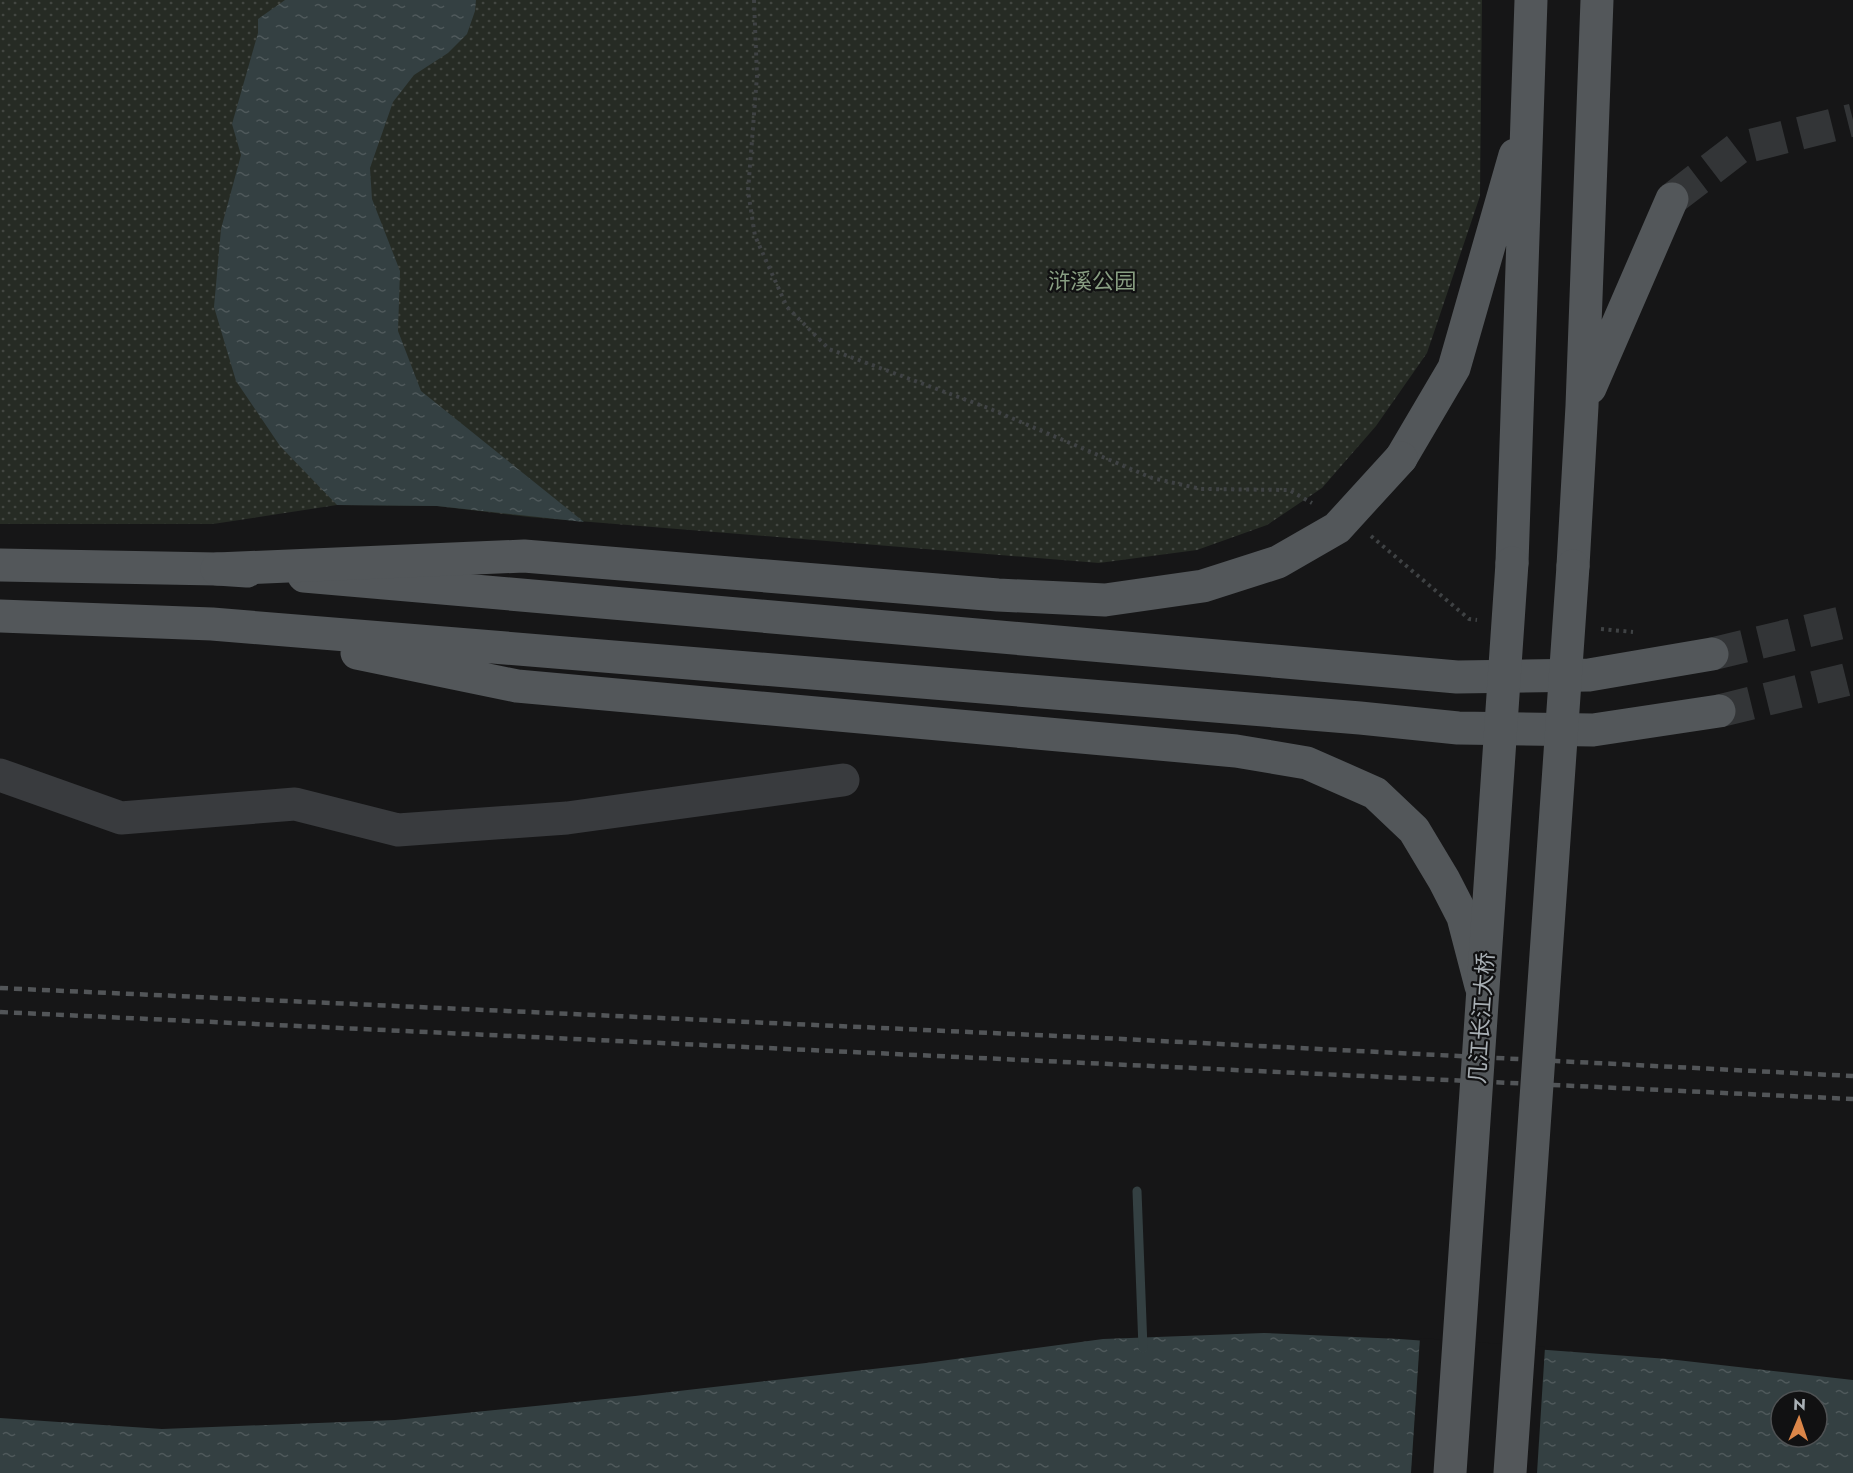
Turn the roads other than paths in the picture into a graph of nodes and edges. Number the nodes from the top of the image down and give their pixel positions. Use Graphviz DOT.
graph roads {
  1 [pos="1531,0"];
  2 [pos="1598,0"];
  3 [pos="1529,108"];
  4 [pos="1672,199"];
  5 [pos="1582,406"];
  6 [pos="2,565"];
  7 [pos="217,568"];
  8 [pos="1,616"];
  9 [pos="212,624"];
  10 [pos="1712,654"];
  11 [pos="1719,711"];
  12 [pos="0,775"];
  13 [pos="843,780"];
  14 [pos="1483,996"];
  15 [pos="1449,1473"];
  16 [pos="1510,1473"];
  1 -- 3 [label="main road"];
  2 -- 5 [label="main road"];
  3 -- 7 [label="main road, bridge"];
  3 -- 14 [label="main road, 几江长江大桥, bridge"];
  4 -- 5 [label="main road"];
  5 -- 16 [label="main road, bridge"];
  6 -- 7 [label="main road"];
  7 -- 10 [label="main road, bridge"];
  8 -- 9 [label="main road"];
  9 -- 11 [label="main road"];
  9 -- 14 [label="main road, bridge"];
  12 -- 13 [label="lane"];
  14 -- 15 [label="main road, 几江长江大桥, bridge"];
}
